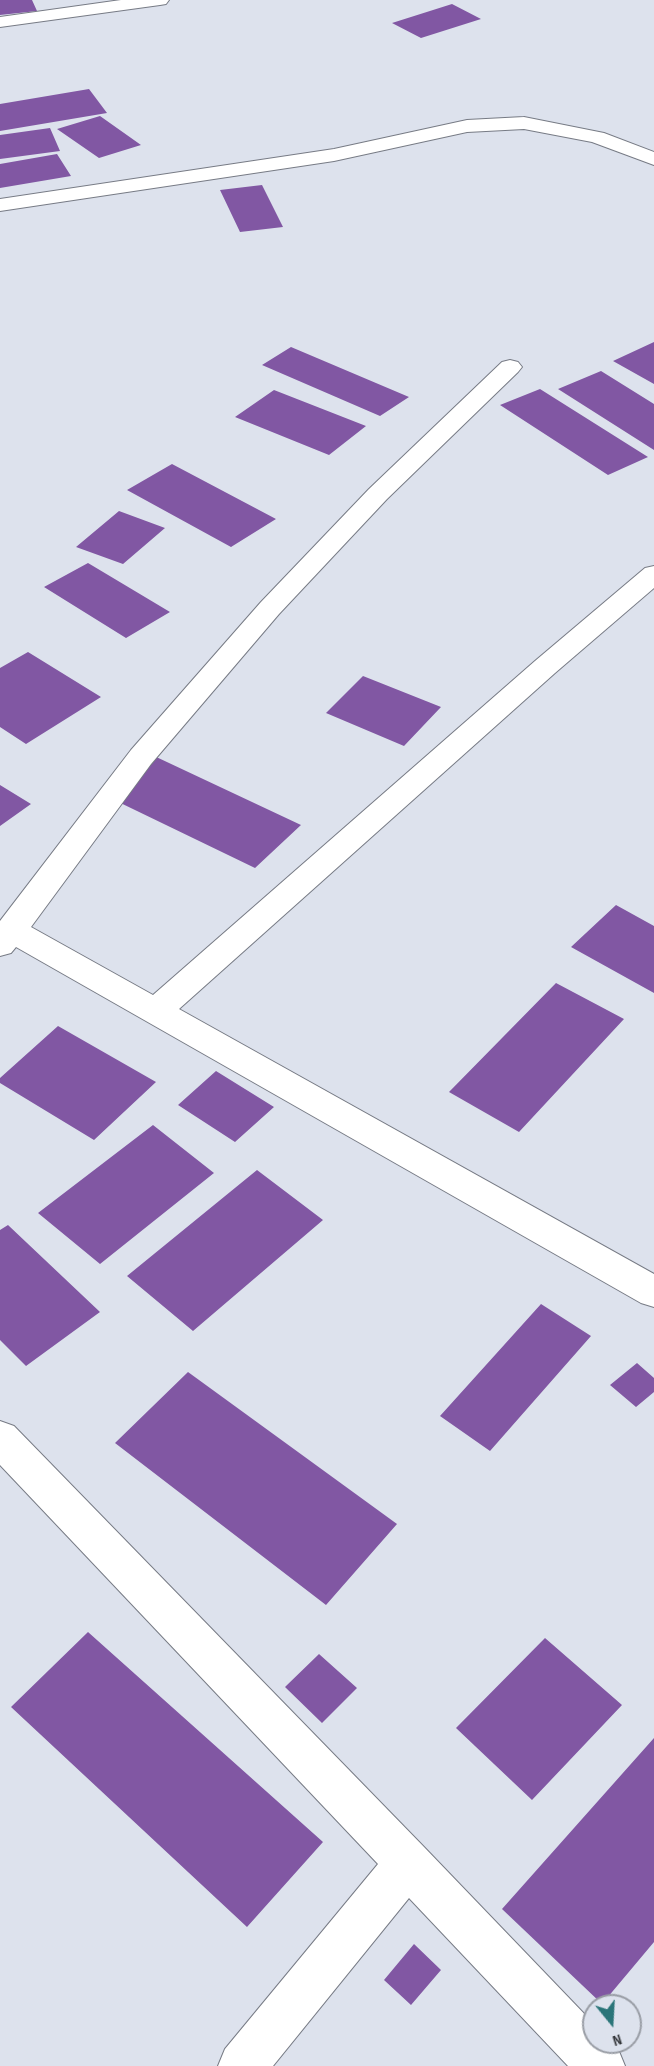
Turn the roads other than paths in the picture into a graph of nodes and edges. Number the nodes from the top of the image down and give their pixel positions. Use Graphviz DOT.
graph roads {
  1 [pos="160,0"];
  2 [pos="0,22"];
  3 [pos="654,159"];
  4 [pos="0,206"];
  5 [pos="510,368"];
  6 [pos="654,574"];
  7 [pos="5,937"];
  8 [pos="156,1011"];
  9 [pos="649,1279"];
  10 [pos="0,1438"];
  11 [pos="408,1863"];
  12 [pos="242,2066"];
  13 [pos="602,2066"];
  1 -- 2 [label="street"];
  3 -- 4 [label="street"];
  5 -- 7 [label="street"];
  6 -- 8 [label="street"];
  7 -- 8 [label="street"];
  8 -- 9 [label="street"];
  10 -- 11 [label="street"];
  11 -- 12 [label="street"];
  11 -- 13 [label="street"];
}
